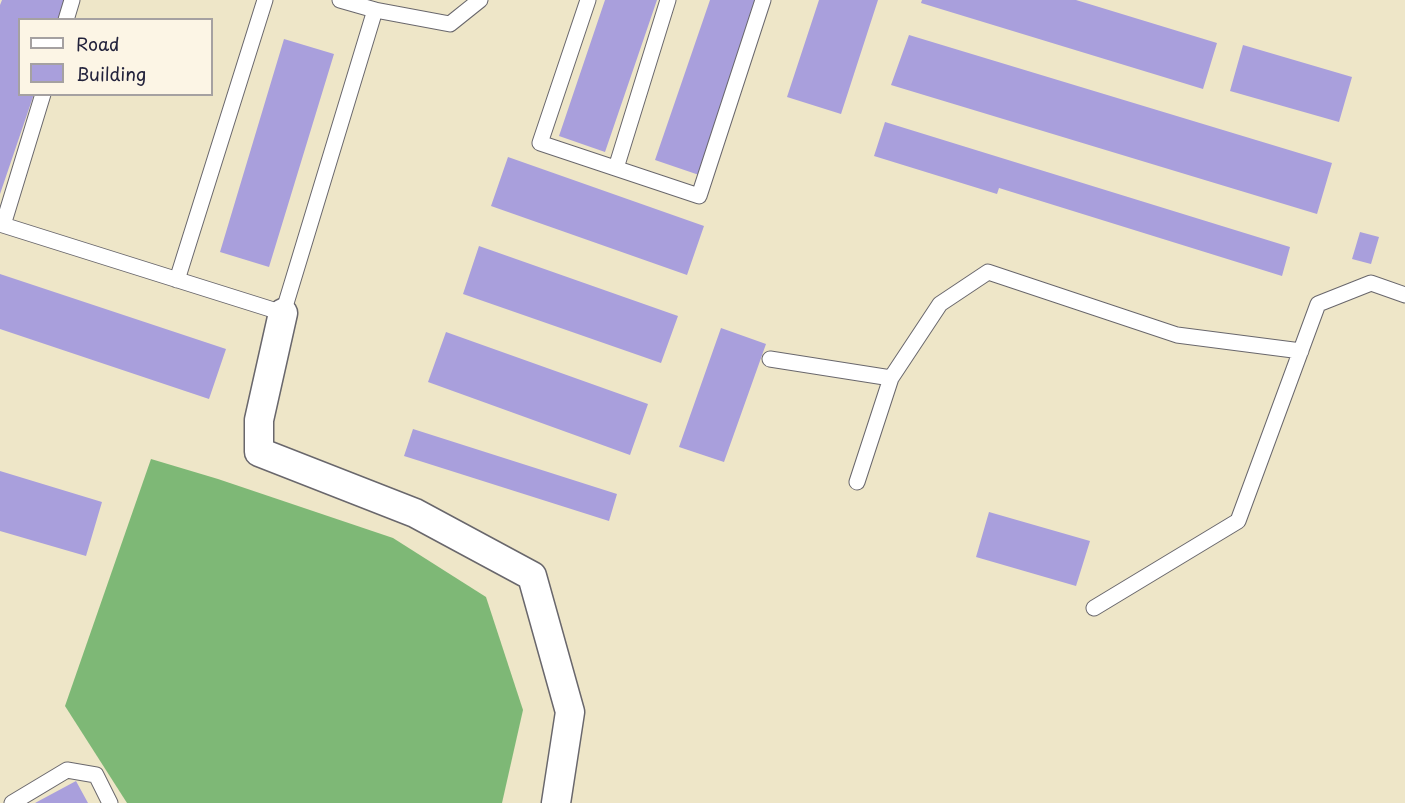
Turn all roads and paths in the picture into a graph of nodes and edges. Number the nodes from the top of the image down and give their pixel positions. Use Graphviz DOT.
graph roads {
  1 [pos="72,0"];
  2 [pos="265,0"];
  3 [pos="340,0"];
  4 [pos="480,0"];
  5 [pos="588,0"];
  6 [pos="668,0"];
  7 [pos="763,0"];
  8 [pos="375,10"];
  9 [pos="67,18"];
  10 [pos="42,96"];
  11 [pos="616,168"];
  12 [pos="177,280"];
  13 [pos="1405,295"];
  14 [pos="283,313"];
  15 [pos="1301,351"];
  16 [pos="770,359"];
  17 [pos="891,378"];
  18 [pos="856,482"];
  19 [pos="1094,608"];
  20 [pos="12,803"];
  21 [pos="110,803"];
  22 [pos="556,803"];
  1 -- 9 [label="lane"];
  2 -- 12 [label="lane"];
  3 -- 8 [label="lane"];
  4 -- 8 [label="lane"];
  5 -- 11 [label="lane"];
  6 -- 11 [label="lane"];
  7 -- 11 [label="lane"];
  8 -- 14 [label="lane"];
  10 -- 12 [label="lane"];
  12 -- 14 [label="lane"];
  13 -- 15 [label="lane"];
  14 -- 22 [label="street"];
  15 -- 17 [label="lane"];
  15 -- 19 [label="lane"];
  16 -- 17 [label="lane"];
  17 -- 18 [label="lane"];
  20 -- 21 [label="lane"];
}
